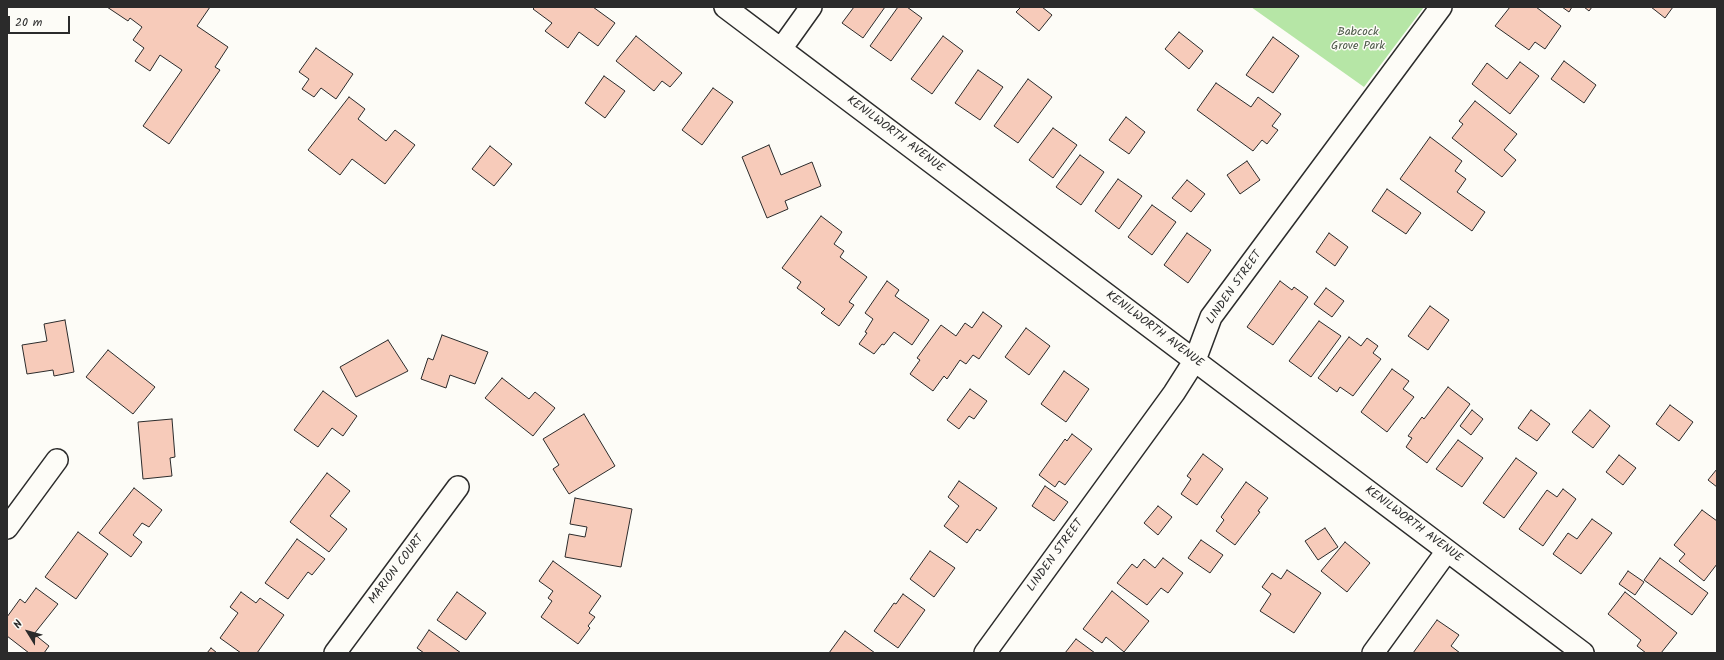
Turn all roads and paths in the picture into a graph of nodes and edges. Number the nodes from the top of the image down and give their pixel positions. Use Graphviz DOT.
graph roads {
  1 [pos="725,7"];
  2 [pos="811,7"];
  3 [pos="1441,7"];
  4 [pos="780,49"];
  5 [pos="1195,360"];
  6 [pos="57,460"];
  7 [pos="458,487"];
  8 [pos="7,528"];
  9 [pos="1447,551"];
  10 [pos="335,653"];
  11 [pos="985,653"];
  12 [pos="1373,653"];
  13 [pos="1583,653"];
  1 -- 4 [label="street, KENILWORTH AVENUE"];
  2 -- 4 [label="street"];
  3 -- 5 [label="street, LINDEN STREET"];
  4 -- 5 [label="street, KENILWORTH AVENUE"];
  5 -- 9 [label="street, KENILWORTH AVENUE"];
  5 -- 11 [label="street, LINDEN STREET"];
  6 -- 8 [label="street"];
  7 -- 10 [label="street, MARION COURT"];
  9 -- 12 [label="street"];
  9 -- 13 [label="street, KENILWORTH AVENUE"];
}
